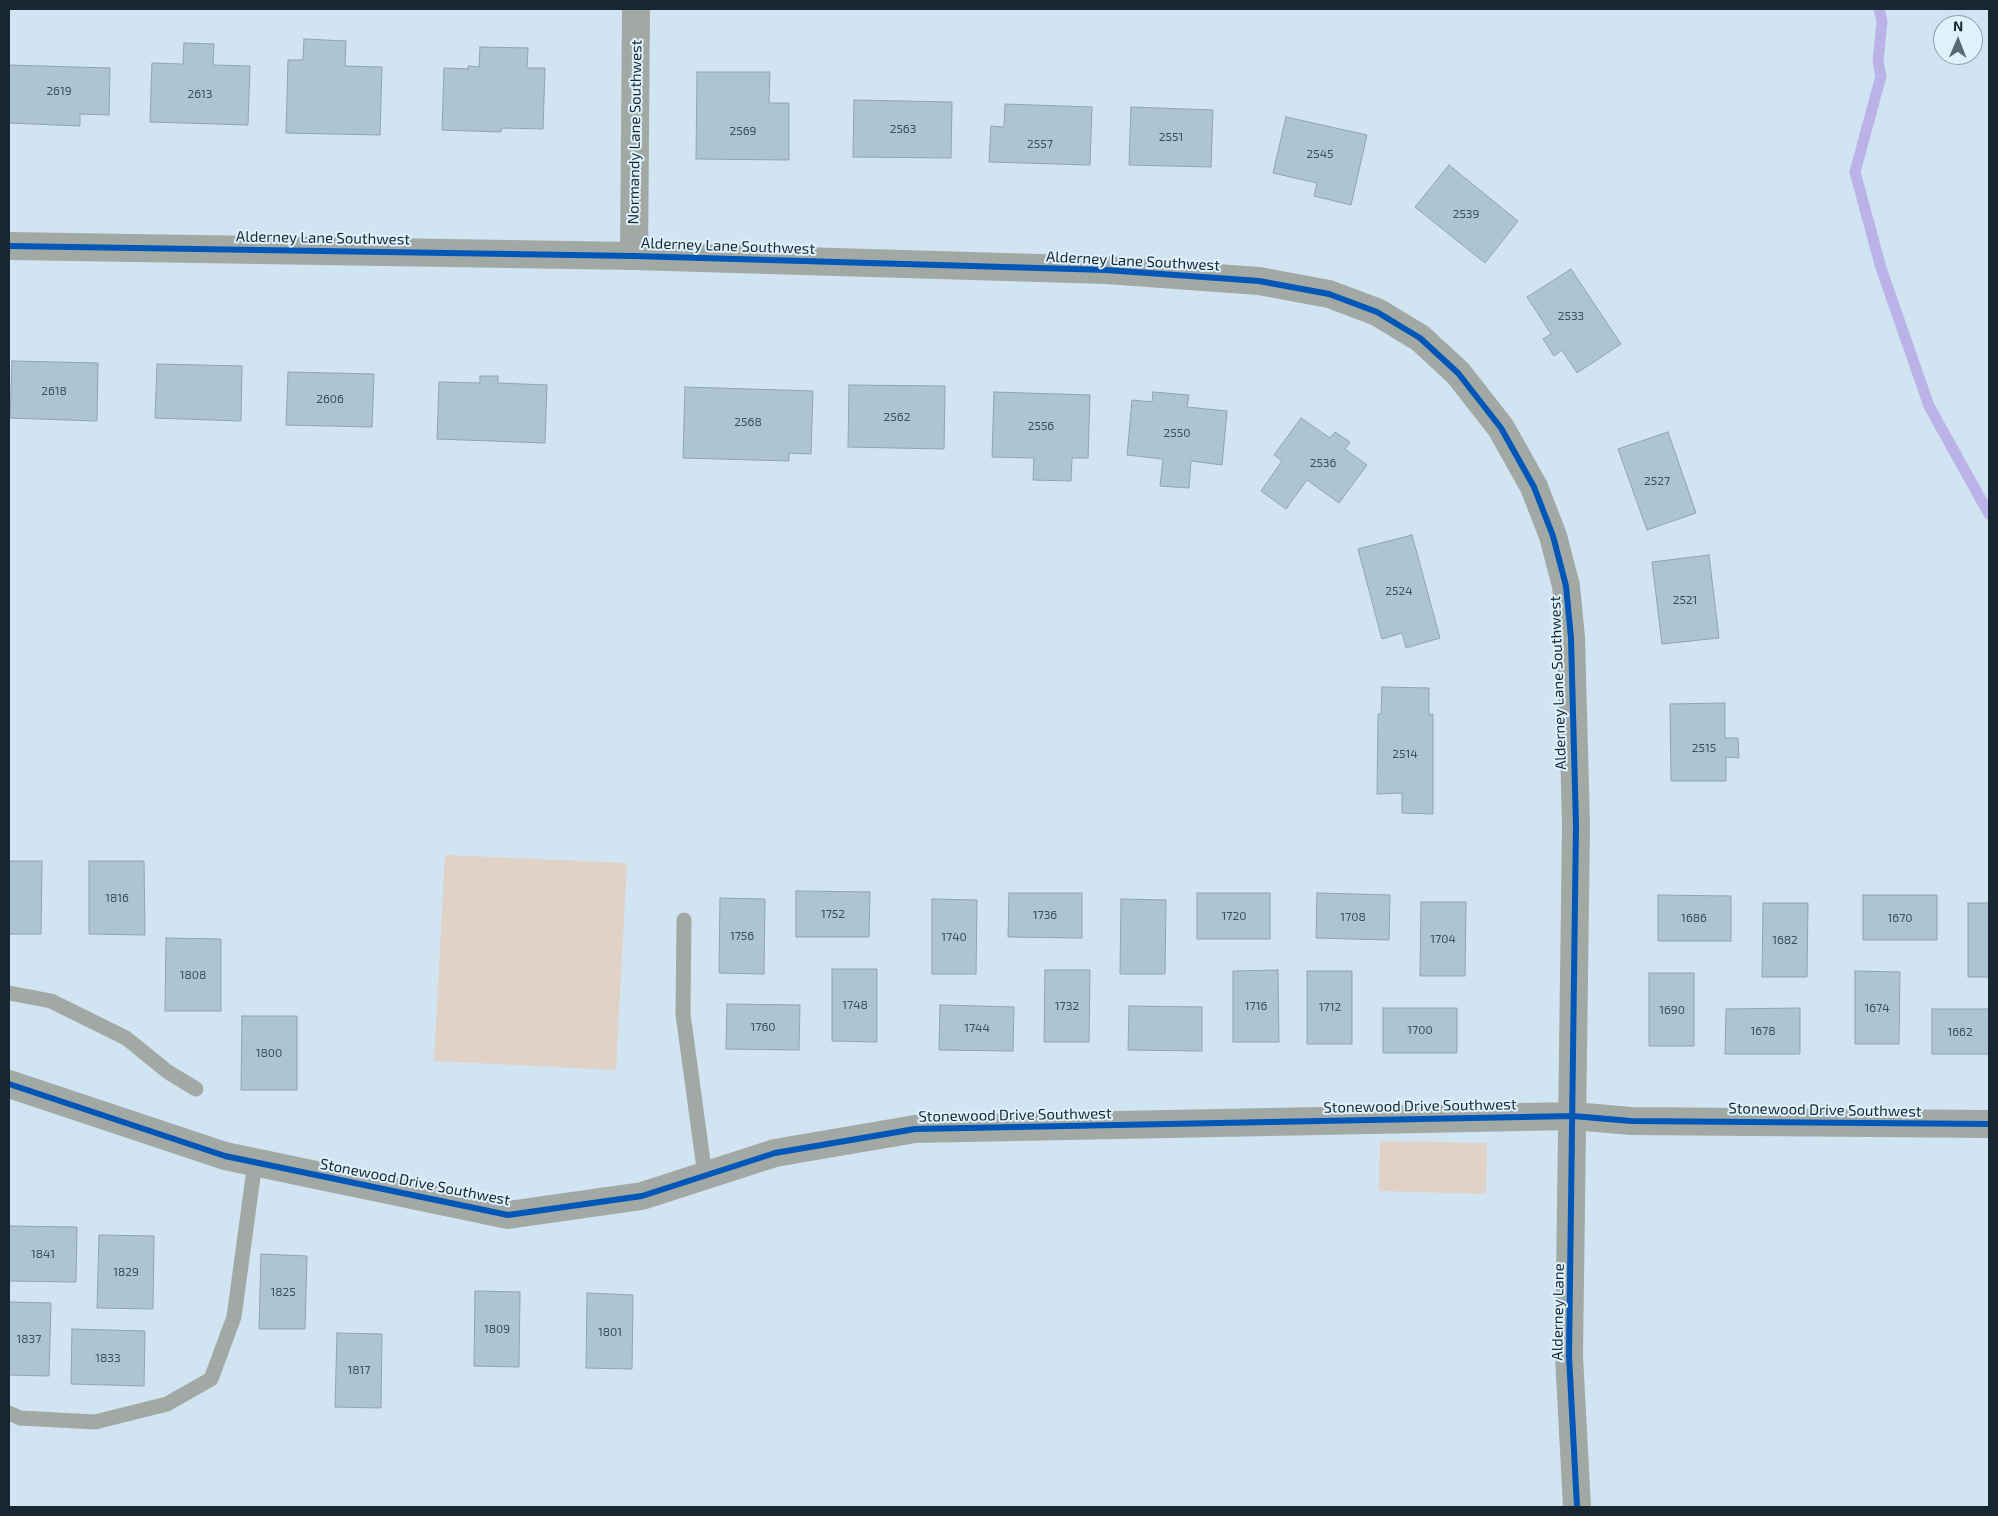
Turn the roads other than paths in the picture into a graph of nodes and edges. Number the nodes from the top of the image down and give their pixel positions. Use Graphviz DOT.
graph roads {
  1 [pos="636,9"];
  2 [pos="9,246"];
  3 [pos="634,256"];
  4 [pos="684,920"];
  5 [pos="9,993"];
  6 [pos="9,1084"];
  7 [pos="196,1089"];
  8 [pos="1573,1116"];
  9 [pos="1989,1124"];
  10 [pos="255,1162"];
  11 [pos="705,1176"];
  12 [pos="9,1413"];
  13 [pos="1577,1507"];
  1 -- 3 [label="street, Normandy Lane Southwest"];
  2 -- 3 [label="street, Alderney Lane Southwest"];
  3 -- 8 [label="street, Alderney Lane Southwest"];
  4 -- 11 [label="lane"];
  5 -- 7 [label="lane"];
  6 -- 10 [label="street, Stonewood Drive Southwest"];
  8 -- 9 [label="street, Stonewood Drive Southwest"];
  8 -- 11 [label="street, Stonewood Drive Southwest"];
  8 -- 13 [label="street, Alderney Lane"];
  10 -- 11 [label="street, Stonewood Drive Southwest"];
  10 -- 12 [label="lane"];
}
